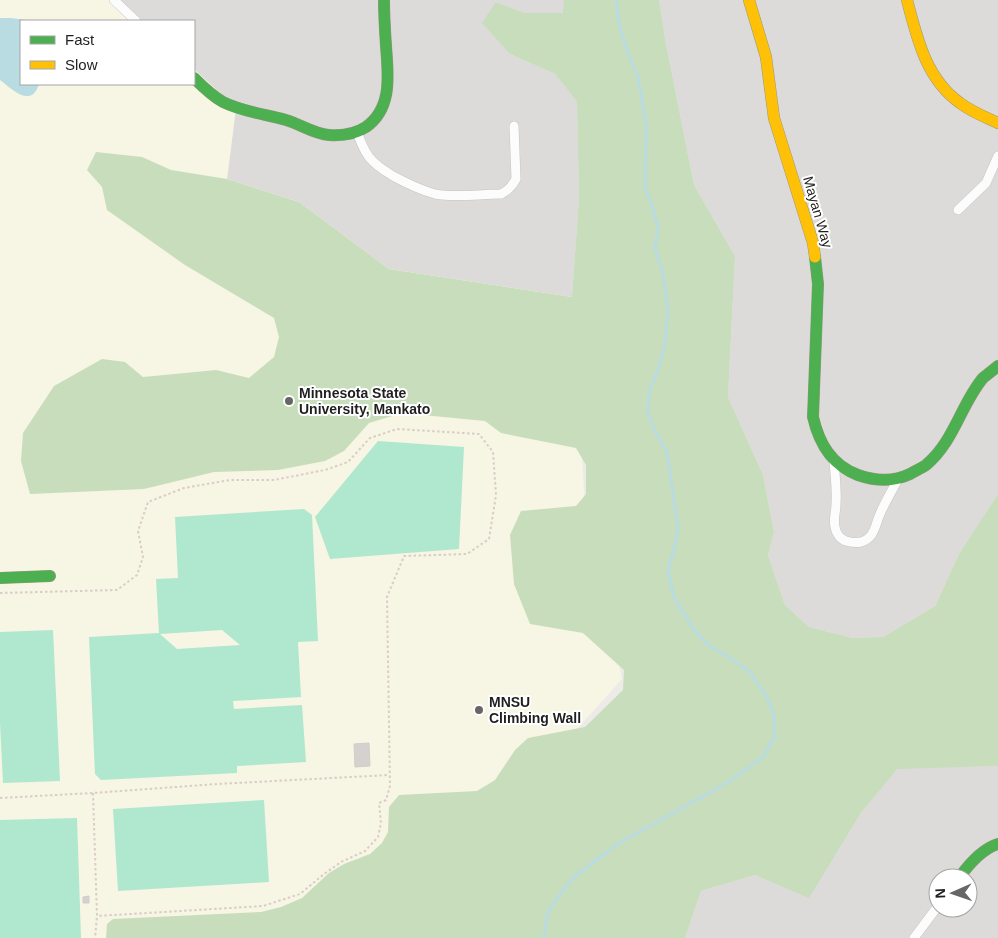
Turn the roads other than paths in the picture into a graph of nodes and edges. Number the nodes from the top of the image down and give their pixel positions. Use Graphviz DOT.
graph roads {
  1 [pos="114,0"];
  2 [pos="384,0"];
  3 [pos="749,0"];
  4 [pos="907,0"];
  5 [pos="135,20"];
  6 [pos="195,79"];
  7 [pos="998,123"];
  8 [pos="514,126"];
  9 [pos="357,132"];
  10 [pos="998,156"];
  11 [pos="958,210"];
  12 [pos="998,366"];
  13 [pos="834,461"];
  14 [pos="898,480"];
  15 [pos="50,576"];
  16 [pos="0,578"];
  17 [pos="998,844"];
  18 [pos="966,868"];
  19 [pos="929,918"];
  20 [pos="914,938"];
  1 -- 5 [label="street"];
  2 -- 9 [label="street"];
  3 -- 13 [label="street, Mayan Way"];
  4 -- 7 [label="street"];
  6 -- 9 [label="street"];
  8 -- 9 [label="street"];
  10 -- 11 [label="street"];
  12 -- 14 [label="street, Mayan Way"];
  13 -- 14 [label="street, Mayan Way"];
  13 -- 14 [label="street"];
  15 -- 16 [label="street"];
  17 -- 18 [label="street"];
  19 -- 20 [label="street"];
}
